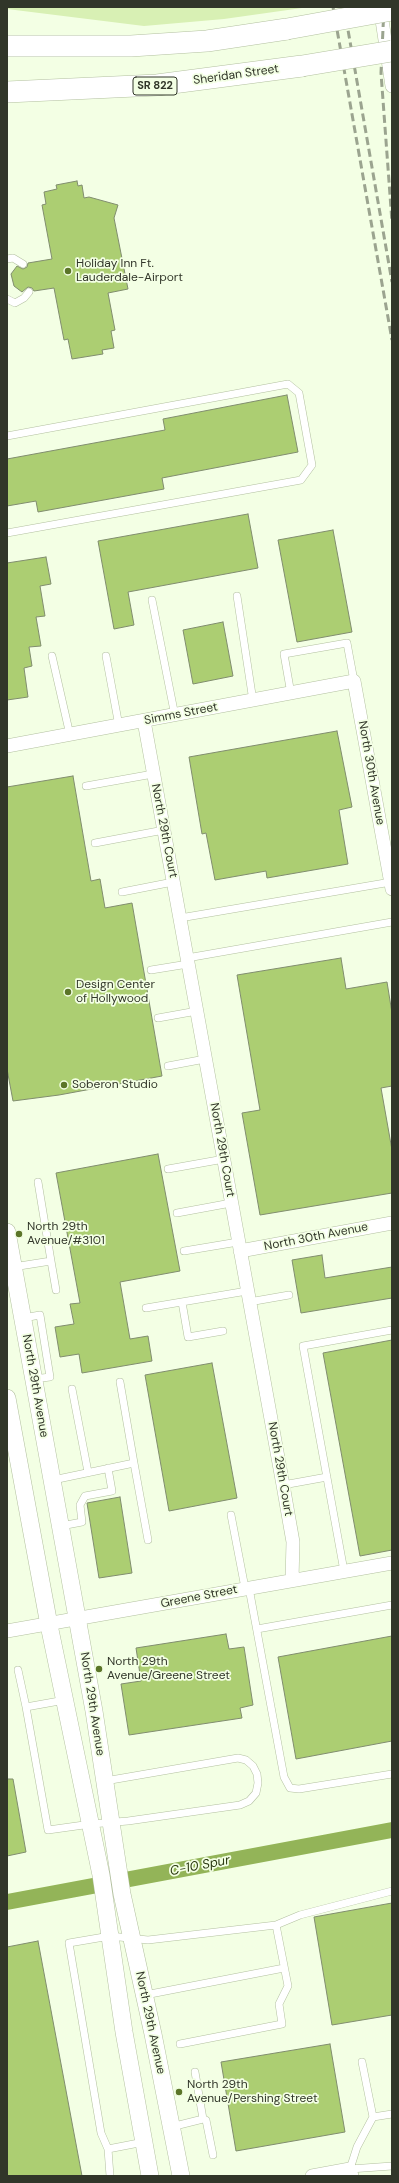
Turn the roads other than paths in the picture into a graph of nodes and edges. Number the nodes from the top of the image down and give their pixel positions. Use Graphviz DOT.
graph roads {
  1 [pos="380,7"];
  2 [pos="392,10"];
  3 [pos="7,46"];
  4 [pos="392,51"];
  5 [pos="392,86"];
  6 [pos="7,92"];
  7 [pos="7,259"];
  8 [pos="23,264"];
  9 [pos="30,292"];
  10 [pos="7,299"];
  11 [pos="7,436"];
  12 [pos="7,533"];
  13 [pos="237,596"];
  14 [pos="152,600"];
  15 [pos="52,656"];
  16 [pos="106,656"];
  17 [pos="354,680"];
  18 [pos="291,694"];
  19 [pos="253,701"];
  20 [pos="175,716"];
  21 [pos="144,721"];
  22 [pos="119,726"];
  23 [pos="70,735"];
  24 [pos="7,746"];
  25 [pos="153,774"];
  26 [pos="86,786"];
  27 [pos="164,830"];
  28 [pos="95,843"];
  29 [pos="173,882"];
  30 [pos="391,886"];
  31 [pos="122,892"];
  32 [pos="180,918"];
  33 [pos="392,922"];
  34 [pos="188,961"];
  35 [pos="151,970"];
  36 [pos="197,1011"];
  37 [pos="158,1018"];
  38 [pos="205,1059"];
  39 [pos="168,1066"];
  40 [pos="224,1160"];
  41 [pos="168,1170"];
  42 [pos="38,1182"];
  43 [pos="231,1203"];
  44 [pos="177,1213"];
  45 [pos="392,1222"];
  46 [pos="7,1232"];
  47 [pos="239,1246"];
  48 [pos="184,1251"];
  49 [pos="51,1261"];
  50 [pos="10,1269"];
  51 [pos="56,1290"];
  52 [pos="289,1295"];
  53 [pos="248,1296"];
  54 [pos="182,1302"];
  55 [pos="146,1308"];
  56 [pos="392,1330"];
  57 [pos="223,1331"];
  58 [pos="120,1382"];
  59 [pos="72,1389"];
  60 [pos="7,1398"];
  61 [pos="9,1418"];
  62 [pos="134,1463"];
  63 [pos="108,1468"];
  64 [pos="88,1472"];
  65 [pos="327,1477"];
  66 [pos="52,1480"];
  67 [pos="283,1485"];
  68 [pos="231,1516"];
  69 [pos="61,1526"];
  70 [pos="148,1540"];
  71 [pos="392,1563"];
  72 [pos="344,1571"];
  73 [pos="292,1579"];
  74 [pos="247,1588"];
  75 [pos="392,1605"];
  76 [pos="78,1619"];
  77 [pos="49,1625"];
  78 [pos="8,1628"];
  79 [pos="257,1629"];
  80 [pos="18,1670"];
  81 [pos="64,1700"];
  82 [pos="26,1708"];
  83 [pos="392,1774"];
  84 [pos="104,1781"];
  85 [pos="110,1822"];
  86 [pos="91,1824"];
  87 [pos="392,1891"];
  88 [pos="276,1925"];
  89 [pos="110,1936"];
  90 [pos="132,1938"];
  91 [pos="284,1968"];
  92 [pos="144,1995"];
  93 [pos="180,2044"];
  94 [pos="362,2062"];
  95 [pos="195,2072"];
  96 [pos="392,2114"];
  97 [pos="373,2117"];
  98 [pos="203,2119"];
  99 [pos="171,2127"];
  100 [pos="144,2142"];
  101 [pos="108,2149"];
  102 [pos="213,2155"];
  103 [pos="392,2166"];
  104 [pos="351,2172"];
  105 [pos="110,2176"];
  106 [pos="150,2176"];
  107 [pos="180,2176"];
  108 [pos="312,2176"];
  1 -- 5 [label="street"];
  2 -- 3 [label="main road, bridge"];
  4 -- 6 [label="main road, Sheridan Street / SR 822, bridge"];
  7 -- 8 [label="lane"];
  9 -- 10 [label="lane"];
  11 -- 12 [label="lane"];
  13 -- 19 [label="lane"];
  14 -- 20 [label="lane"];
  15 -- 23 [label="lane"];
  16 -- 22 [label="lane"];
  17 -- 18 [label="street, Simms Street"];
  17 -- 18 [label="lane"];
  17 -- 30 [label="street, North 30th Avenue"];
  18 -- 19 [label="street, Simms Street"];
  19 -- 20 [label="street, Simms Street"];
  20 -- 21 [label="street, Simms Street"];
  21 -- 22 [label="street, Simms Street"];
  21 -- 25 [label="street, North 29th Court"];
  22 -- 23 [label="street, Simms Street"];
  23 -- 24 [label="street, Simms Street"];
  25 -- 26 [label="lane"];
  25 -- 27 [label="street, North 29th Court"];
  27 -- 28 [label="lane"];
  27 -- 29 [label="street, North 29th Court"];
  29 -- 31 [label="lane"];
  29 -- 32 [label="street, North 29th Court"];
  30 -- 32 [label="lane"];
  32 -- 34 [label="street, North 29th Court"];
  33 -- 34 [label="lane"];
  34 -- 35 [label="lane"];
  34 -- 36 [label="street, North 29th Court"];
  36 -- 37 [label="lane"];
  36 -- 38 [label="street, North 29th Court"];
  38 -- 39 [label="lane"];
  38 -- 40 [label="street, North 29th Court"];
  40 -- 41 [label="lane"];
  40 -- 43 [label="street, North 29th Court"];
  42 -- 49 [label="lane"];
  43 -- 44 [label="lane"];
  43 -- 47 [label="street, North 29th Court"];
  45 -- 47 [label="street, North 30th Avenue"];
  46 -- 50 [label="street, North 29th Avenue"];
  47 -- 48 [label="lane"];
  47 -- 53 [label="street, North 29th Court"];
  49 -- 50 [label="lane"];
  49 -- 51 [label="lane"];
  50 -- 66 [label="street, North 29th Avenue"];
  52 -- 53 [label="lane"];
  53 -- 54 [label="lane"];
  53 -- 67 [label="street, North 29th Court"];
  54 -- 55 [label="lane"];
  54 -- 57 [label="lane"];
  56 -- 65 [label="lane"];
  58 -- 62 [label="lane"];
  59 -- 64 [label="lane"];
  60 -- 61 [label="street, North 29th Avenue"];
  61 -- 77 [label="street, North 29th Avenue"];
  62 -- 63 [label="lane"];
  62 -- 70 [label="lane"];
  63 -- 64 [label="lane"];
  63 -- 69 [label="lane"];
  64 -- 66 [label="lane"];
  65 -- 67 [label="lane"];
  65 -- 72 [label="lane"];
  66 -- 69 [label="street, North 29th Avenue"];
  67 -- 73 [label="street, North 29th Court"];
  68 -- 74 [label="lane"];
  69 -- 76 [label="street, North 29th Avenue"];
  71 -- 72 [label="street, Greene Street"];
  72 -- 73 [label="street, Greene Street"];
  73 -- 74 [label="street, Greene Street"];
  74 -- 76 [label="street, Greene Street"];
  74 -- 79 [label="lane"];
  75 -- 79 [label="lane"];
  76 -- 77 [label="street, Greene Street"];
  76 -- 84 [label="street, North 29th Avenue"];
  77 -- 78 [label="street, Greene Street"];
  77 -- 81 [label="street, North 29th Avenue"];
  79 -- 83 [label="lane"];
  80 -- 82 [label="lane"];
  81 -- 82 [label="lane"];
  81 -- 86 [label="street, North 29th Avenue"];
  82 -- 86 [label="lane"];
  84 -- 85 [label="street, North 29th Avenue"];
  84 -- 85 [label="lane"];
  85 -- 86 [label="lane"];
  85 -- 90 [label="street, North 29th Avenue"];
  86 -- 89 [label="street, North 29th Avenue"];
  87 -- 88 [label="lane"];
  88 -- 90 [label="lane"];
  88 -- 91 [label="lane"];
  89 -- 90 [label="lane"];
  89 -- 100 [label="street, North 29th Avenue"];
  89 -- 101 [label="lane"];
  90 -- 92 [label="street, North 29th Avenue"];
  91 -- 92 [label="lane"];
  91 -- 93 [label="lane"];
  92 -- 99 [label="street, North 29th Avenue"];
  94 -- 97 [label="lane"];
  95 -- 98 [label="lane"];
  96 -- 97 [label="lane"];
  97 -- 104 [label="lane"];
  98 -- 99 [label="lane"];
  98 -- 102 [label="lane"];
  99 -- 107 [label="street, North 29th Avenue"];
  100 -- 101 [label="lane"];
  100 -- 106 [label="street, North 29th Avenue"];
  101 -- 105 [label="lane"];
  103 -- 104 [label="lane"];
  104 -- 108 [label="street"];
}
